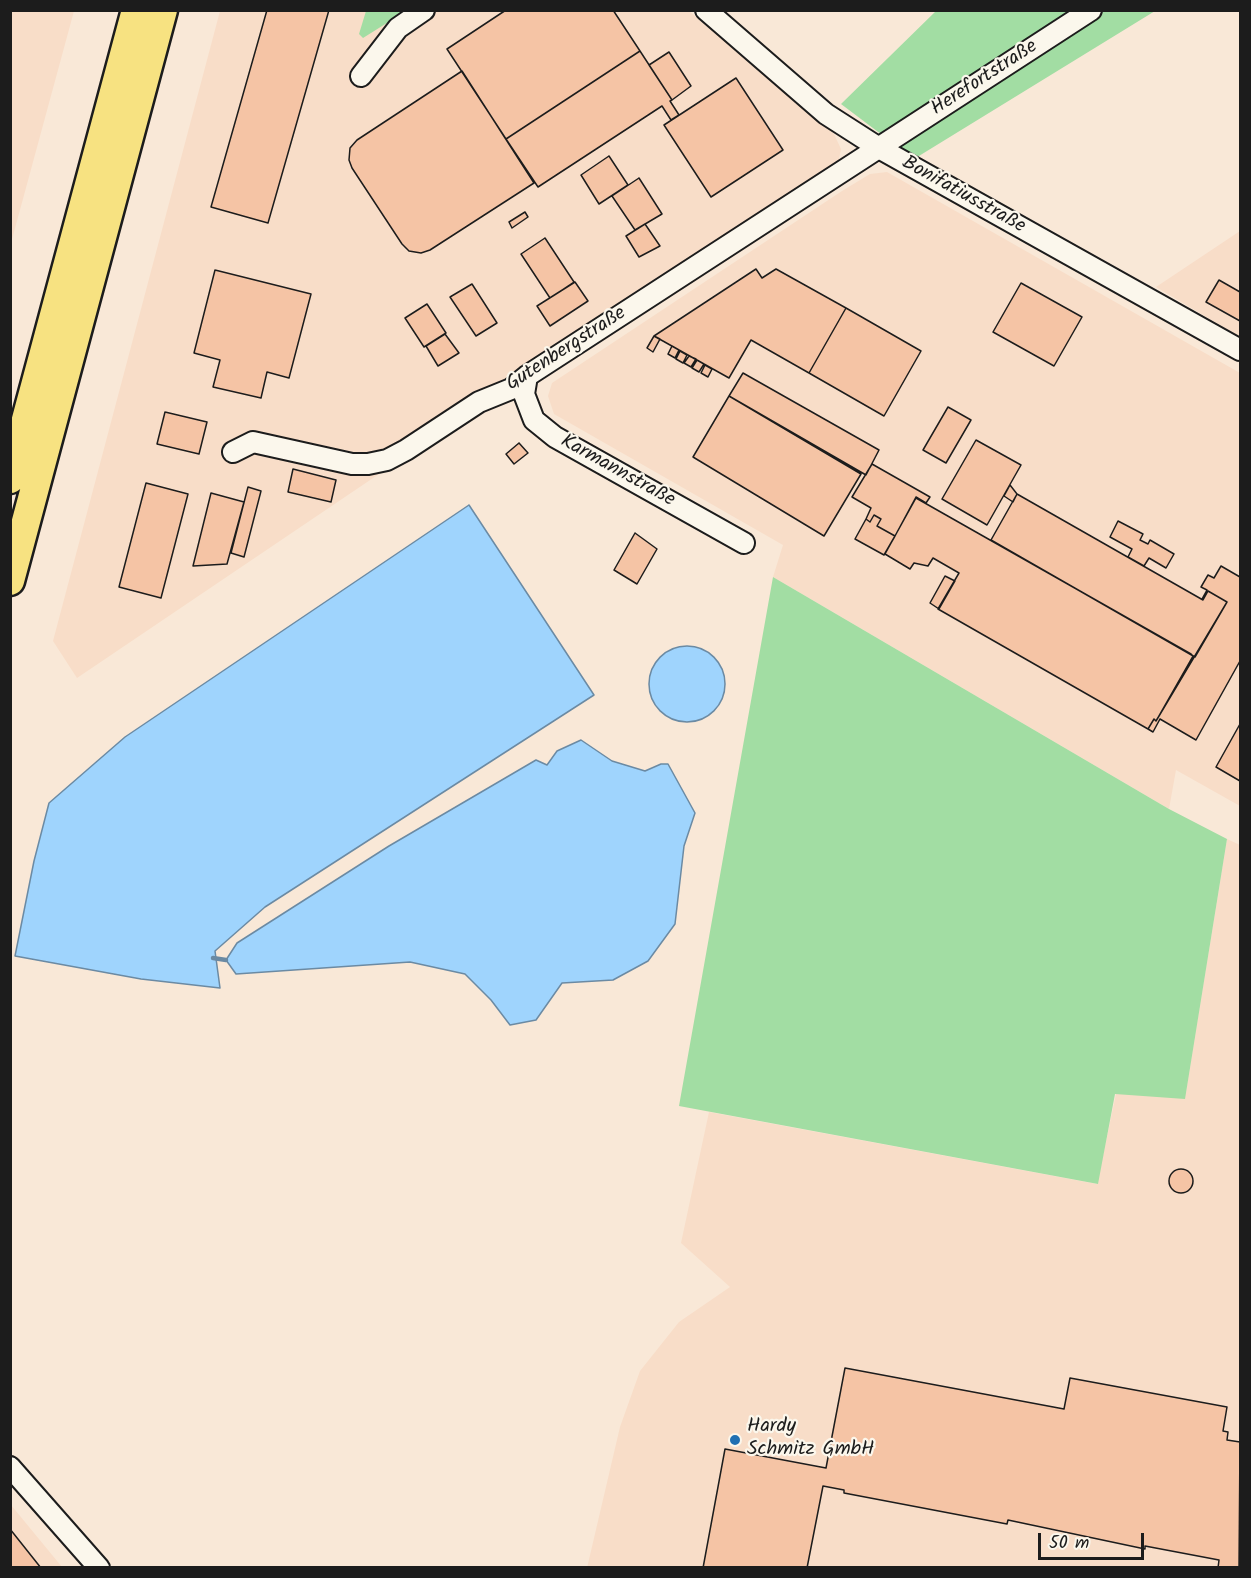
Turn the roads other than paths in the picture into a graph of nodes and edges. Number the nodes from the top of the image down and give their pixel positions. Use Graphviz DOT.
graph roads {
  1 [pos="136,10"];
  2 [pos="163,10"];
  3 [pos="424,10"];
  4 [pos="706,10"];
  5 [pos="1091,10"];
  6 [pos="361,76"];
  7 [pos="879,148"];
  8 [pos="1240,350"];
  9 [pos="527,376"];
  10 [pos="233,452"];
  11 [pos="10,479"];
  12 [pos="744,543"];
  13 [pos="10,581"];
  14 [pos="10,1467"];
  15 [pos="99,1568"];
  1 -- 11 [label="highway"];
  2 -- 13 [label="highway"];
  3 -- 6 [label="street"];
  4 -- 7 [label="street, Bonifatiusstraße"];
  5 -- 7 [label="street, Herefortstraße"];
  7 -- 8 [label="street, Bonifatiusstraße"];
  7 -- 9 [label="street, Gutenbergstraße"];
  9 -- 10 [label="street, Gutenbergstraße"];
  9 -- 12 [label="street, Karmannstraße"];
  14 -- 15 [label="street"];
}
